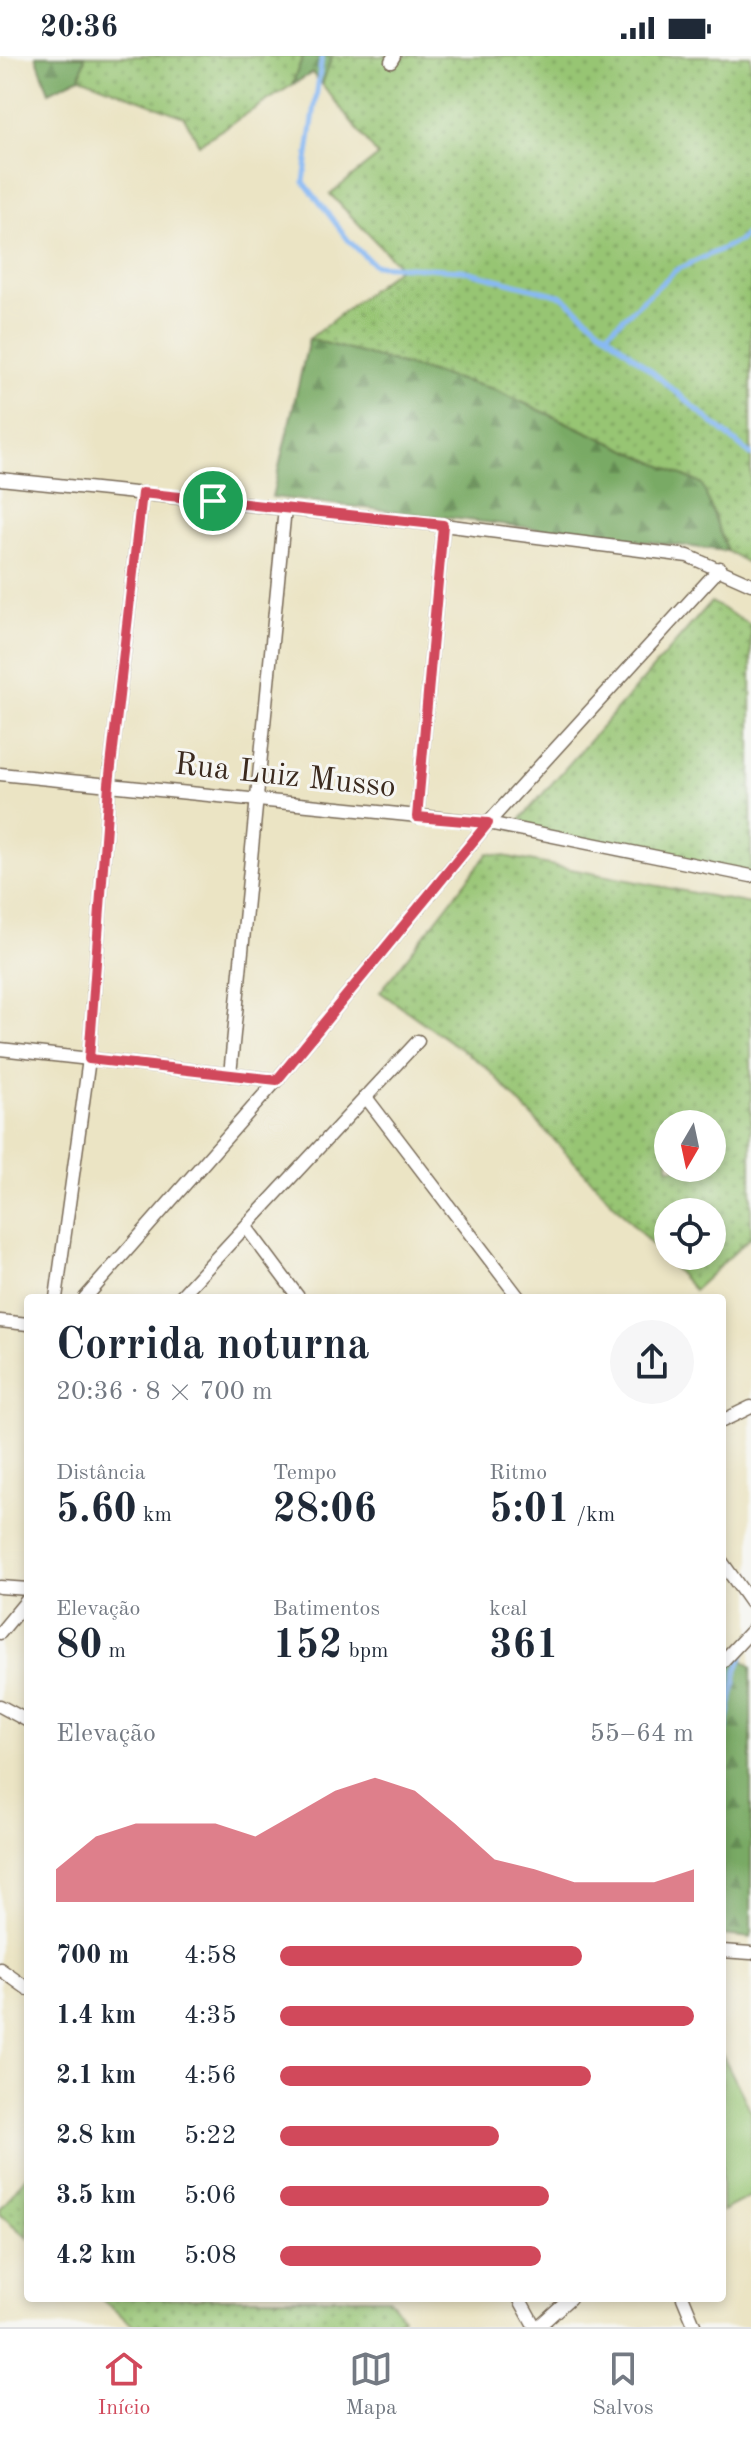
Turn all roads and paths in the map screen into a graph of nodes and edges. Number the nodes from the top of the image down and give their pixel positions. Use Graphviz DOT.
graph roads {
  1 [pos="0,479"];
  2 [pos="142,493"];
  3 [pos="285,508"];
  4 [pos="443,525"];
  5 [pos="720,568"];
  6 [pos="751,584"];
  7 [pos="0,774"];
  8 [pos="109,784"];
  9 [pos="258,802"];
  10 [pos="417,817"];
  11 [pos="488,823"];
  12 [pos="751,876"];
  13 [pos="418,1041"];
  14 [pos="0,1049"];
  15 [pos="89,1059"];
  16 [pos="230,1075"];
  17 [pos="277,1080"];
  18 [pos="365,1096"];
  19 [pos="246,1227"];
  20 [pos="57,1294"];
  21 [pos="89,1294"];
  22 [pos="183,1294"];
  23 [pos="296,1294"];
  24 [pos="516,1294"];
  25 [pos="0,1321"];
  26 [pos="24,1324"];
  27 [pos="751,1407"];
  28 [pos="726,1419"];
  29 [pos="726,1568"];
  30 [pos="0,1587"];
  31 [pos="24,1589"];
  32 [pos="751,1603"];
  33 [pos="24,1604"];
  34 [pos="0,1633"];
  35 [pos="750,1633"];
  36 [pos="726,1658"];
  37 [pos="0,1706"];
  38 [pos="24,1719"];
  39 [pos="726,1951"];
  40 [pos="751,1953"];
  41 [pos="0,1969"];
  42 [pos="24,1986"];
  43 [pos="521,2302"];
  44 [pos="565,2302"];
  45 [pos="685,2302"];
  46 [pos="536,2327"];
  47 [pos="695,2327"];
  1 -- 2 [label="street"];
  2 -- 3 [label="street"];
  2 -- 8 [label="street"];
  3 -- 4 [label="street"];
  3 -- 9 [label="street"];
  4 -- 5 [label="street"];
  4 -- 10 [label="street"];
  5 -- 6 [label="street"];
  5 -- 11 [label="street"];
  7 -- 8 [label="street, Rua Luiz Musso"];
  8 -- 9 [label="street, Rua Luiz Musso"];
  8 -- 15 [label="street"];
  9 -- 10 [label="street, Rua Luiz Musso"];
  9 -- 16 [label="street"];
  10 -- 11 [label="street, Rua Luiz Musso"];
  11 -- 12 [label="street, Rua Luiz Musso"];
  11 -- 17 [label="street"];
  13 -- 18 [label="street"];
  14 -- 15 [label="street"];
  15 -- 16 [label="street"];
  15 -- 20 [label="street"];
  16 -- 17 [label="street"];
  17 -- 21 [label="street"];
  18 -- 19 [label="street"];
  18 -- 24 [label="street"];
  19 -- 22 [label="street"];
  19 -- 23 [label="street"];
  25 -- 26 [label="street"];
  27 -- 28 [label="street"];
  29 -- 32 [label="street"];
  30 -- 31 [label="street"];
  33 -- 34 [label="street"];
  35 -- 36 [label="street"];
  37 -- 38 [label="street"];
  39 -- 40 [label="street"];
  41 -- 42 [label="street"];
  43 -- 46 [label="street"];
  44 -- 46 [label="street"];
  45 -- 47 [label="street"];
}
